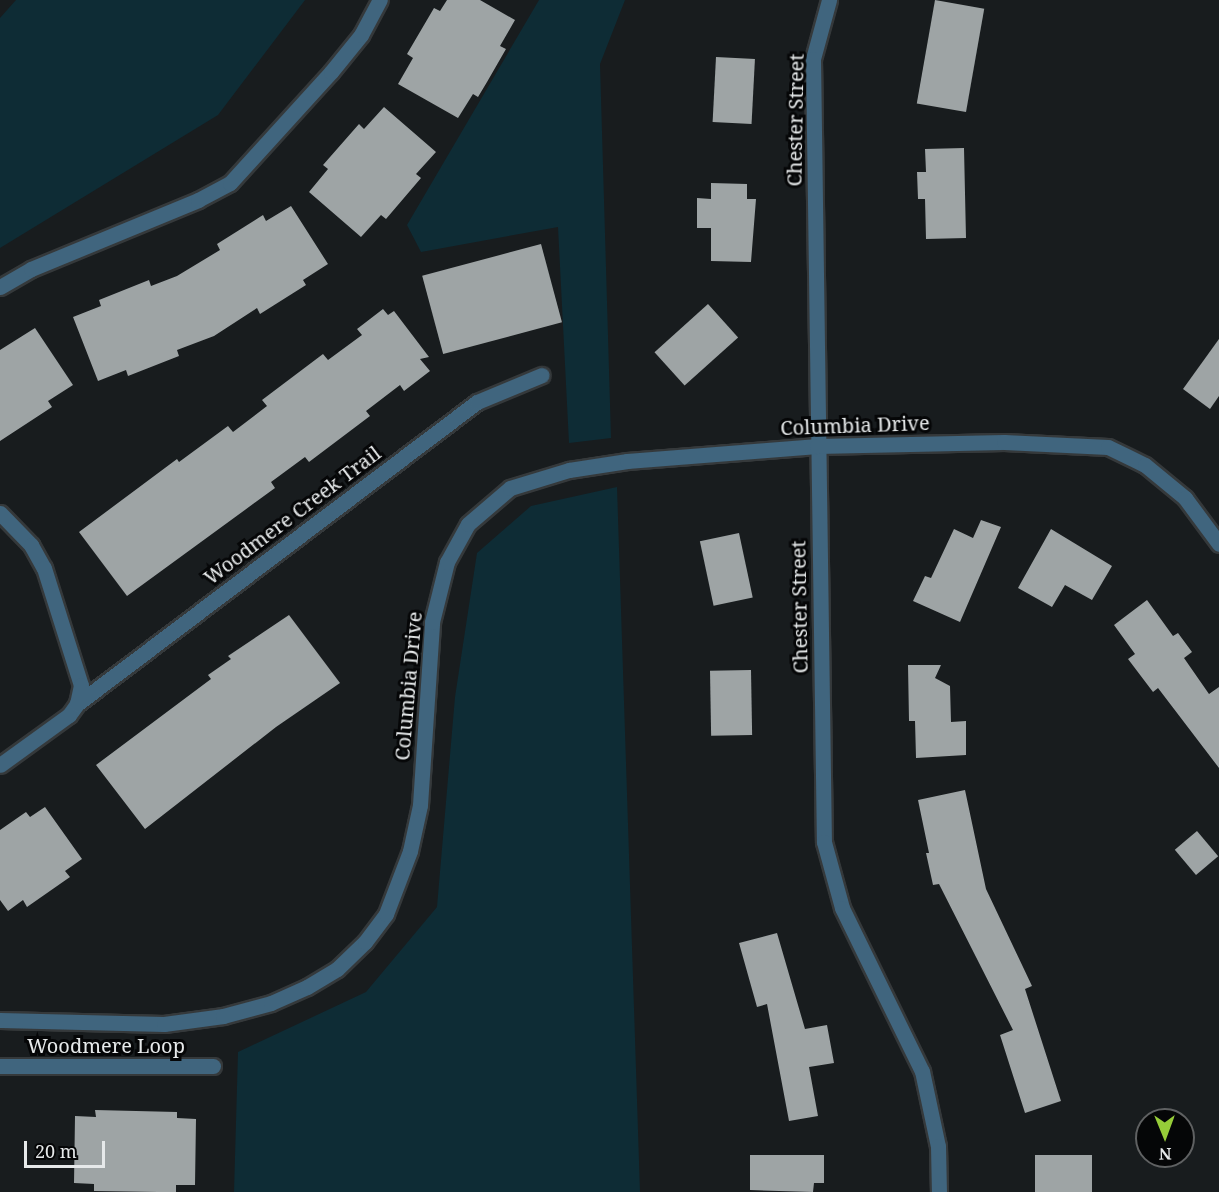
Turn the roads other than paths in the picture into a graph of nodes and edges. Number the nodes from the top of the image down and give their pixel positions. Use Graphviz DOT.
graph roads {
  1 [pos="380,0"];
  2 [pos="829,0"];
  3 [pos="0,287"];
  4 [pos="542,375"];
  5 [pos="817,446"];
  6 [pos="0,513"];
  7 [pos="1219,544"];
  8 [pos="77,704"];
  9 [pos="0,765"];
  10 [pos="0,1020"];
  11 [pos="0,1066"];
  12 [pos="213,1066"];
  13 [pos="939,1192"];
  1 -- 3 [label="street"];
  2 -- 5 [label="street, Chester Street"];
  4 -- 8 [label="street, Woodmere Creek Trail"];
  5 -- 7 [label="street, Columbia Drive"];
  5 -- 10 [label="street, Columbia Drive"];
  5 -- 13 [label="street, Chester Street"];
  6 -- 8 [label="street"];
  8 -- 9 [label="street, Woodmere Creek Trail"];
  11 -- 12 [label="street, Woodmere Loop"];
}
